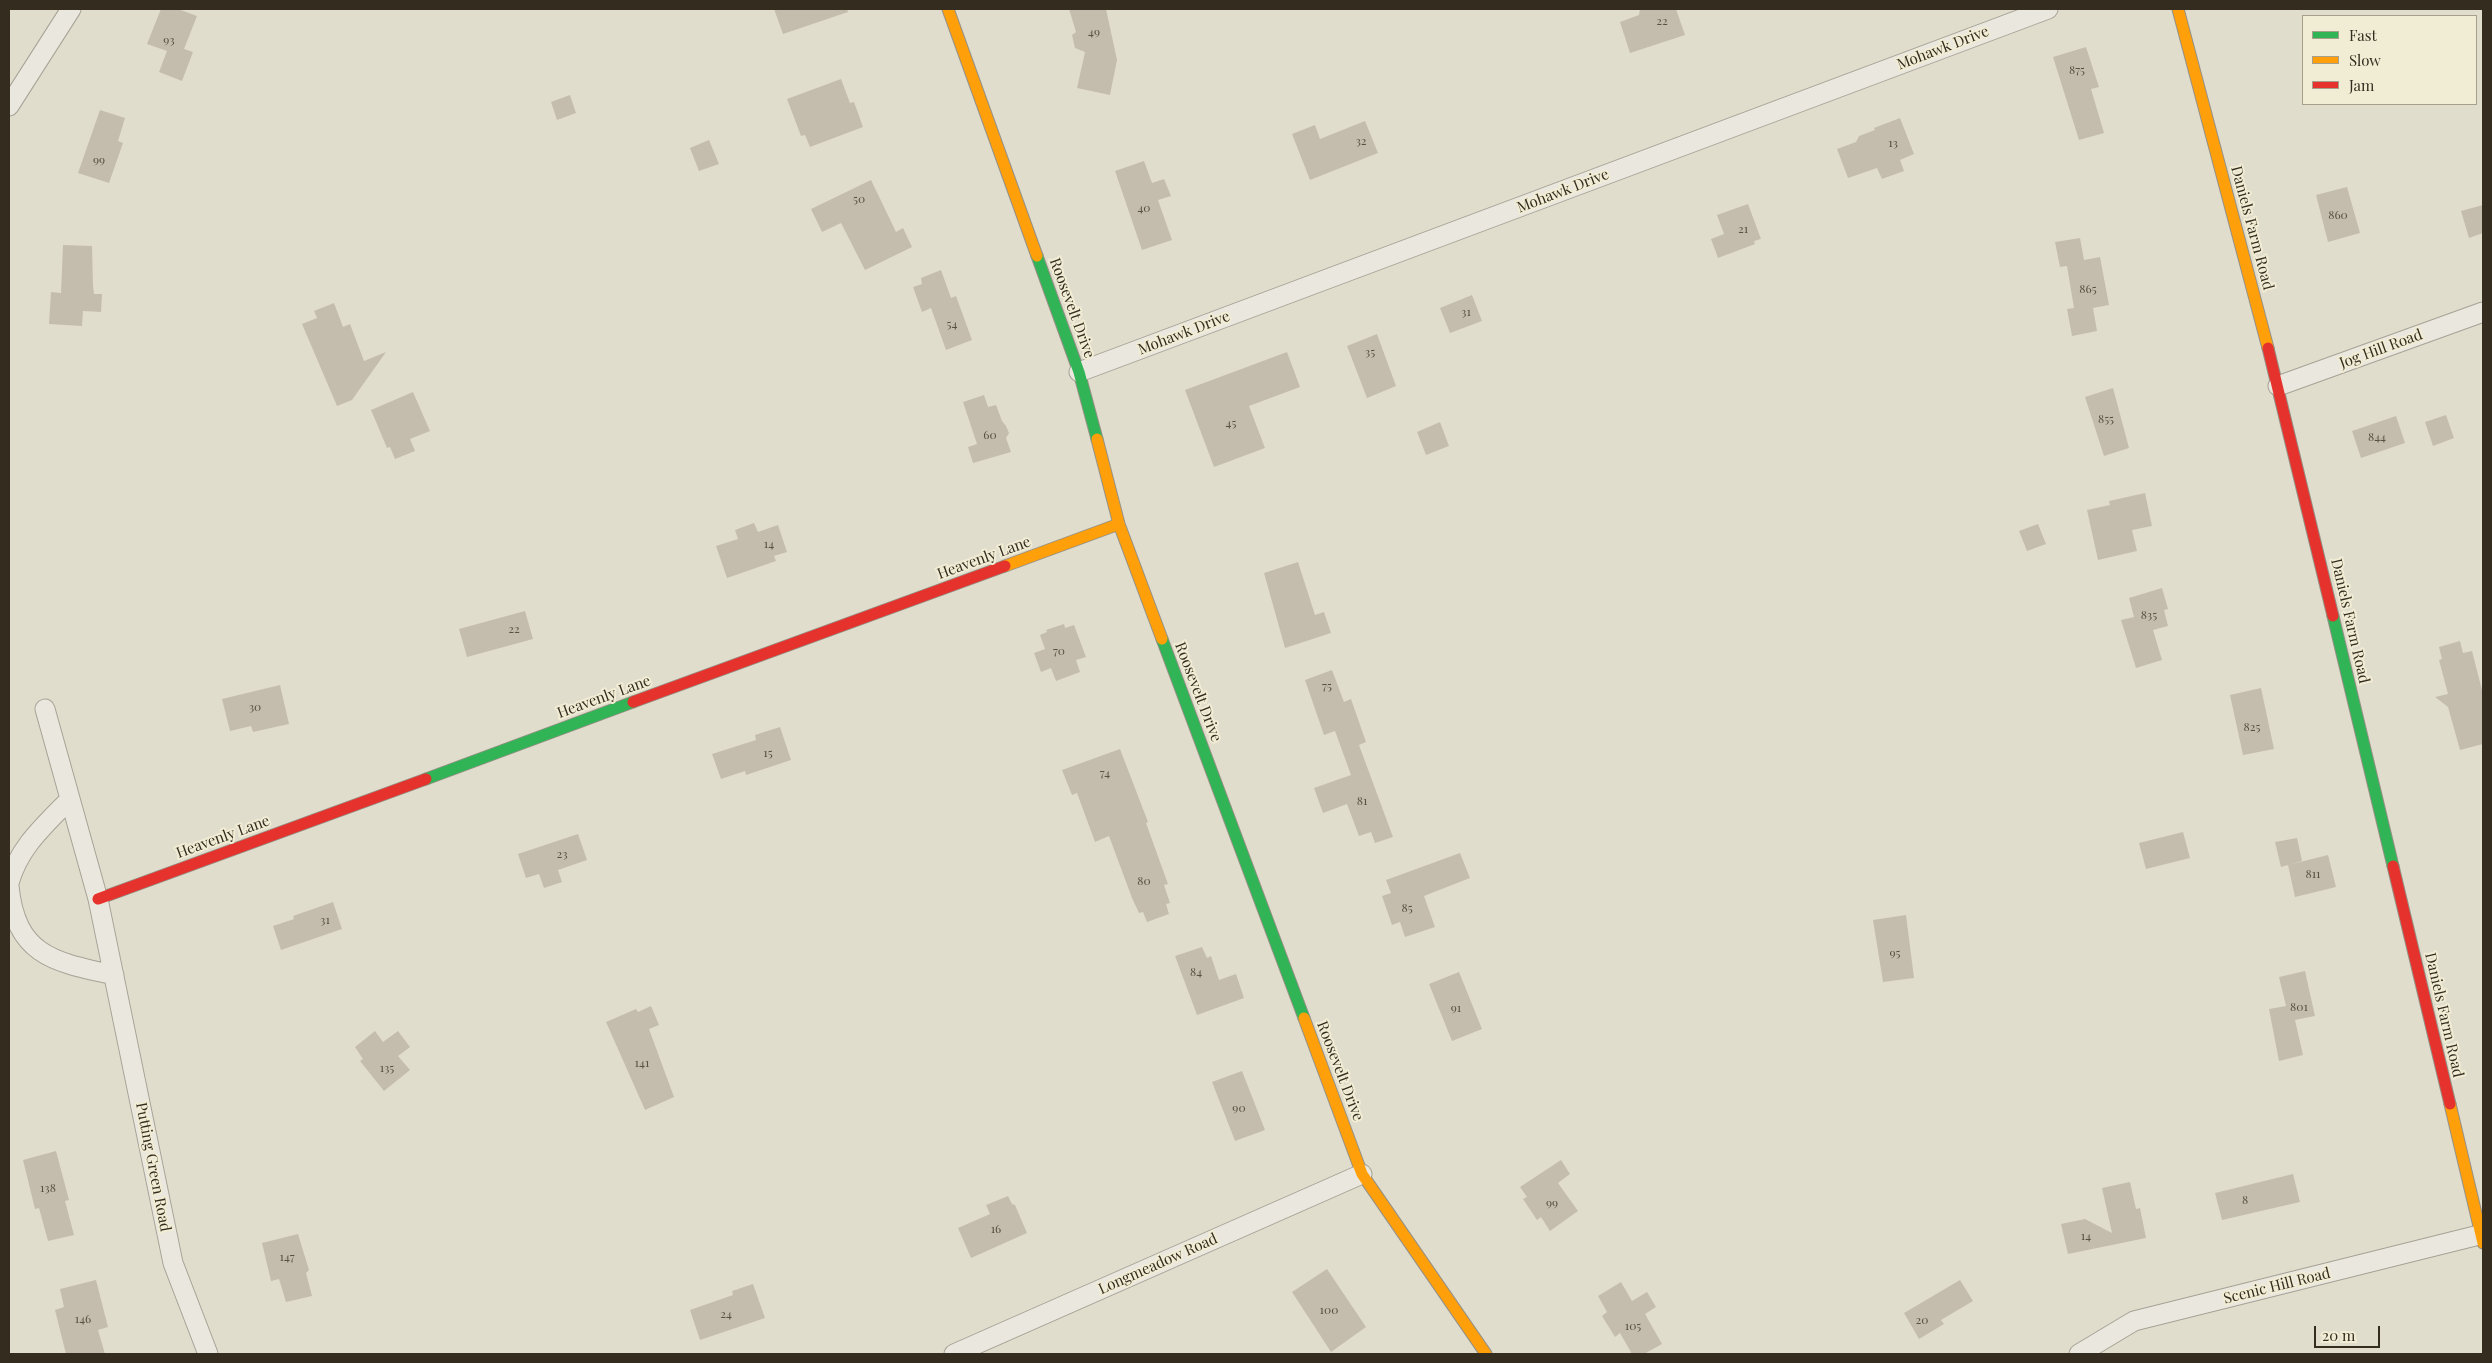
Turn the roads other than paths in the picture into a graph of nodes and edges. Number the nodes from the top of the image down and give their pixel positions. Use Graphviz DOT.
graph roads {
  1 [pos="71,9"];
  2 [pos="948,9"];
  3 [pos="2048,9"];
  4 [pos="2178,9"];
  5 [pos="9,106"];
  6 [pos="2483,312"];
  7 [pos="1079,372"];
  8 [pos="2278,386"];
  9 [pos="1119,524"];
  10 [pos="45,709"];
  11 [pos="70,799"];
  12 [pos="9,885"];
  13 [pos="98,899"];
  14 [pos="114,975"];
  15 [pos="1362,1174"];
  16 [pos="2483,1237"];
  17 [pos="208,1354"];
  18 [pos="954,1354"];
  19 [pos="1486,1354"];
  20 [pos="2080,1354"];
  1 -- 5 [label="street"];
  2 -- 7 [label="street, Roosevelt Drive"];
  3 -- 7 [label="street, Mohawk Drive"];
  4 -- 8 [label="street, Daniels Farm Road"];
  6 -- 8 [label="street, Jog Hill Road"];
  7 -- 9 [label="street, Roosevelt Drive"];
  8 -- 16 [label="street, Daniels Farm Road"];
  9 -- 13 [label="street, Heavenly Lane"];
  9 -- 15 [label="street, Roosevelt Drive"];
  10 -- 11 [label="street, Putting Green Road"];
  11 -- 12 [label="street"];
  11 -- 13 [label="street, Putting Green Road"];
  12 -- 14 [label="street"];
  13 -- 14 [label="street, Putting Green Road"];
  14 -- 17 [label="street, Putting Green Road"];
  15 -- 18 [label="street, Longmeadow Road"];
  15 -- 19 [label="street, Roosevelt Drive"];
  16 -- 20 [label="street, Scenic Hill Road"];
}
